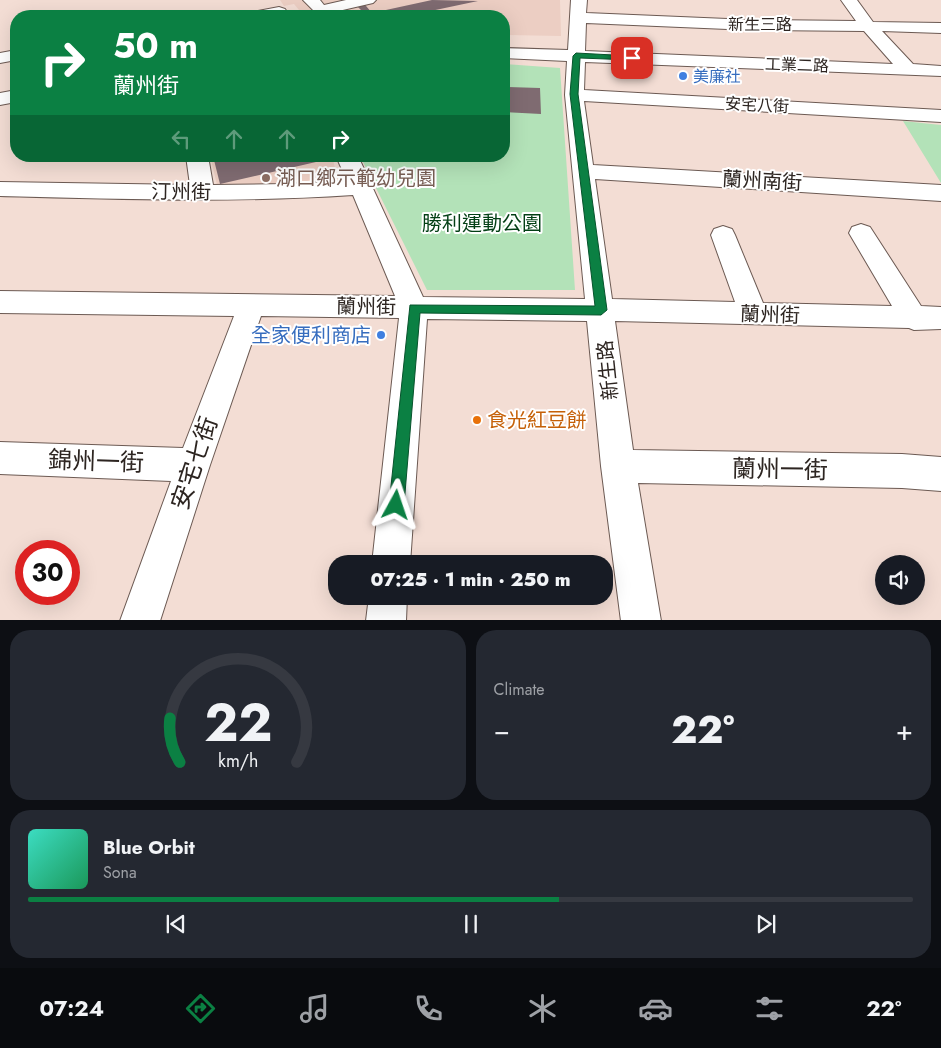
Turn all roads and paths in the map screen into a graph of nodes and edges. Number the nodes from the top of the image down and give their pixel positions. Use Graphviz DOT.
graph roads {
  1 [pos="368,0"];
  2 [pos="849,0"];
  3 [pos="320,9"];
  4 [pos="579,9"];
  5 [pos="868,25"];
  6 [pos="941,28"];
  7 [pos="510,55"];
  8 [pos="907,69"];
  9 [pos="941,71"];
  10 [pos="572,74"];
  11 [pos="941,116"];
  12 [pos="198,162"];
  13 [pos="350,162"];
  14 [pos="583,171"];
  15 [pos="361,187"];
  16 [pos="0,189"];
  17 [pos="203,193"];
  18 [pos="941,193"];
  19 [pos="861,233"];
  20 [pos="723,235"];
  21 [pos="0,302"];
  22 [pos="251,306"];
  23 [pos="414,308"];
  24 [pos="601,310"];
  25 [pos="754,314"];
  26 [pos="941,318"];
  27 [pos="914,319"];
  28 [pos="0,458"];
  29 [pos="192,465"];
  30 [pos="618,466"];
  31 [pos="941,474"];
  32 [pos="392,555"];
  33 [pos="387,605"];
  34 [pos="140,620"];
  35 [pos="386,620"];
  36 [pos="640,620"];
  1 -- 3 [label="street"];
  2 -- 5 [label="street"];
  4 -- 5 [label="street, 新生三路"];
  4 -- 10 [label="street, 新生路"];
  5 -- 6 [label="street, 新生三路"];
  5 -- 8 [label="street"];
  7 -- 10 [label="street, 工業二路"];
  8 -- 9 [label="street, 工業二路"];
  8 -- 10 [label="street, 工業二路"];
  10 -- 11 [label="street, 安宅八街"];
  10 -- 14 [label="street, 新生路"];
  12 -- 17 [label="street"];
  13 -- 15 [label="street"];
  14 -- 18 [label="street, 蘭州南街"];
  14 -- 24 [label="street, 新生路"];
  15 -- 17 [label="street, 汀州街"];
  15 -- 23 [label="street"];
  16 -- 17 [label="street, 汀州街"];
  19 -- 27 [label="street"];
  20 -- 25 [label="street"];
  21 -- 22 [label="street, 蘭州街"];
  22 -- 23 [label="street, 蘭州街"];
  22 -- 29 [label="street, 安宅七街"];
  23 -- 24 [label="street, 蘭州街"];
  23 -- 32 [label="street"];
  24 -- 25 [label="street, 蘭州街"];
  24 -- 30 [label="street, 新生路"];
  25 -- 27 [label="street, 蘭州街"];
  26 -- 27 [label="street, 蘭州街"];
  28 -- 29 [label="street, 錦州一街"];
  29 -- 34 [label="street, 安宅七街"];
  30 -- 31 [label="street, 蘭州一街"];
  30 -- 36 [label="street, 新生路"];
  33 -- 35 [label="street"];
}
